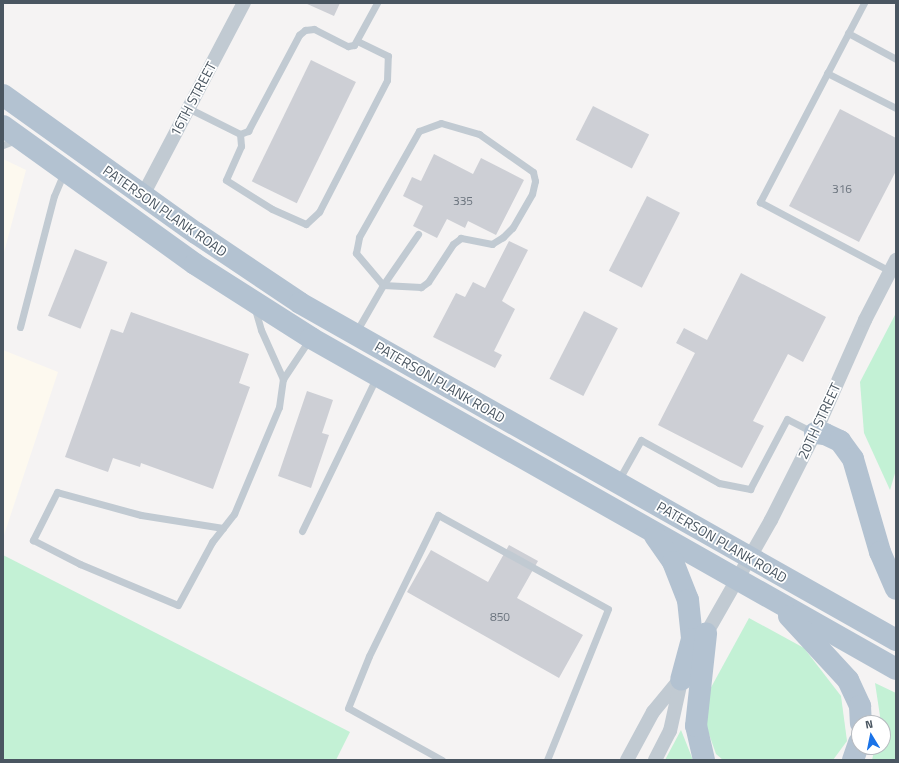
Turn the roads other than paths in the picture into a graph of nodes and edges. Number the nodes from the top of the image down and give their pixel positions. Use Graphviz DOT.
graph roads {
  1 [pos="244,3"];
  2 [pos="377,3"];
  3 [pos="864,3"];
  4 [pos="848,33"];
  5 [pos="357,41"];
  6 [pos="896,59"];
  7 [pos="827,73"];
  8 [pos="3,95"];
  9 [pos="188,108"];
  10 [pos="896,108"];
  11 [pos="3,126"];
  12 [pos="240,134"];
  13 [pos="12,142"];
  14 [pos="65,170"];
  15 [pos="142,195"];
  16 [pos="418,234"];
  17 [pos="893,266"];
  18 [pos="383,285"];
  19 [pos="253,303"];
  20 [pos="20,327"];
  21 [pos="354,334"];
  22 [pos="311,338"];
  23 [pos="377,376"];
  24 [pos="283,379"];
  25 [pos="815,433"];
  26 [pos="617,483"];
  27 [pos="223,528"];
  28 [pos="651,530"];
  29 [pos="302,531"];
  30 [pos="750,557"];
  31 [pos="737,579"];
  32 [pos="896,589"];
  33 [pos="777,602"];
  34 [pos="706,634"];
  35 [pos="896,640"];
  36 [pos="896,669"];
  37 [pos="681,680"];
  38 [pos="861,715"];
  39 [pos="442,760"];
  40 [pos="547,760"];
  41 [pos="627,760"];
  42 [pos="655,760"];
  43 [pos="704,760"];
  1 -- 9 [label="street, 16TH STREET"];
  2 -- 5 [label="lane"];
  3 -- 4 [label="lane"];
  4 -- 6 [label="lane"];
  4 -- 7 [label="lane"];
  5 -- 12 [label="lane"];
  5 -- 12 [label="lane"];
  7 -- 10 [label="lane"];
  7 -- 17 [label="lane"];
  8 -- 15 [label="main road, PATERSON PLANK ROAD"];
  9 -- 12 [label="lane"];
  9 -- 15 [label="street, 16TH STREET"];
  11 -- 13 [label="main road, PATERSON PLANK ROAD"];
  13 -- 14 [label="main road, PATERSON PLANK ROAD"];
  14 -- 19 [label="main road, PATERSON PLANK ROAD"];
  14 -- 20 [label="lane"];
  15 -- 21 [label="main road, PATERSON PLANK ROAD"];
  16 -- 18 [label="lane"];
  17 -- 25 [label="street, 20TH STREET"];
  18 -- 18 [label="lane"];
  18 -- 21 [label="lane"];
  19 -- 22 [label="main road, PATERSON PLANK ROAD"];
  19 -- 24 [label="lane"];
  21 -- 26 [label="main road, PATERSON PLANK ROAD"];
  22 -- 23 [label="main road, PATERSON PLANK ROAD"];
  22 -- 24 [label="lane"];
  23 -- 28 [label="main road, PATERSON PLANK ROAD"];
  23 -- 29 [label="lane"];
  24 -- 27 [label="lane"];
  25 -- 26 [label="lane"];
  25 -- 30 [label="street, 20TH STREET"];
  25 -- 32 [label="main road"];
  26 -- 30 [label="main road, PATERSON PLANK ROAD"];
  27 -- 27 [label="lane"];
  28 -- 31 [label="main road, PATERSON PLANK ROAD"];
  28 -- 37 [label="main road"];
  30 -- 31 [label="street, 20TH STREET"];
  30 -- 35 [label="main road, PATERSON PLANK ROAD"];
  31 -- 33 [label="main road, PATERSON PLANK ROAD"];
  31 -- 34 [label="street, 20TH STREET"];
  33 -- 36 [label="main road, PATERSON PLANK ROAD"];
  33 -- 38 [label="main road"];
  34 -- 37 [label="street, 20TH STREET"];
  34 -- 43 [label="main road"];
  37 -- 41 [label="street"];
  37 -- 42 [label="street"];
  39 -- 40 [label="lane"];
}
